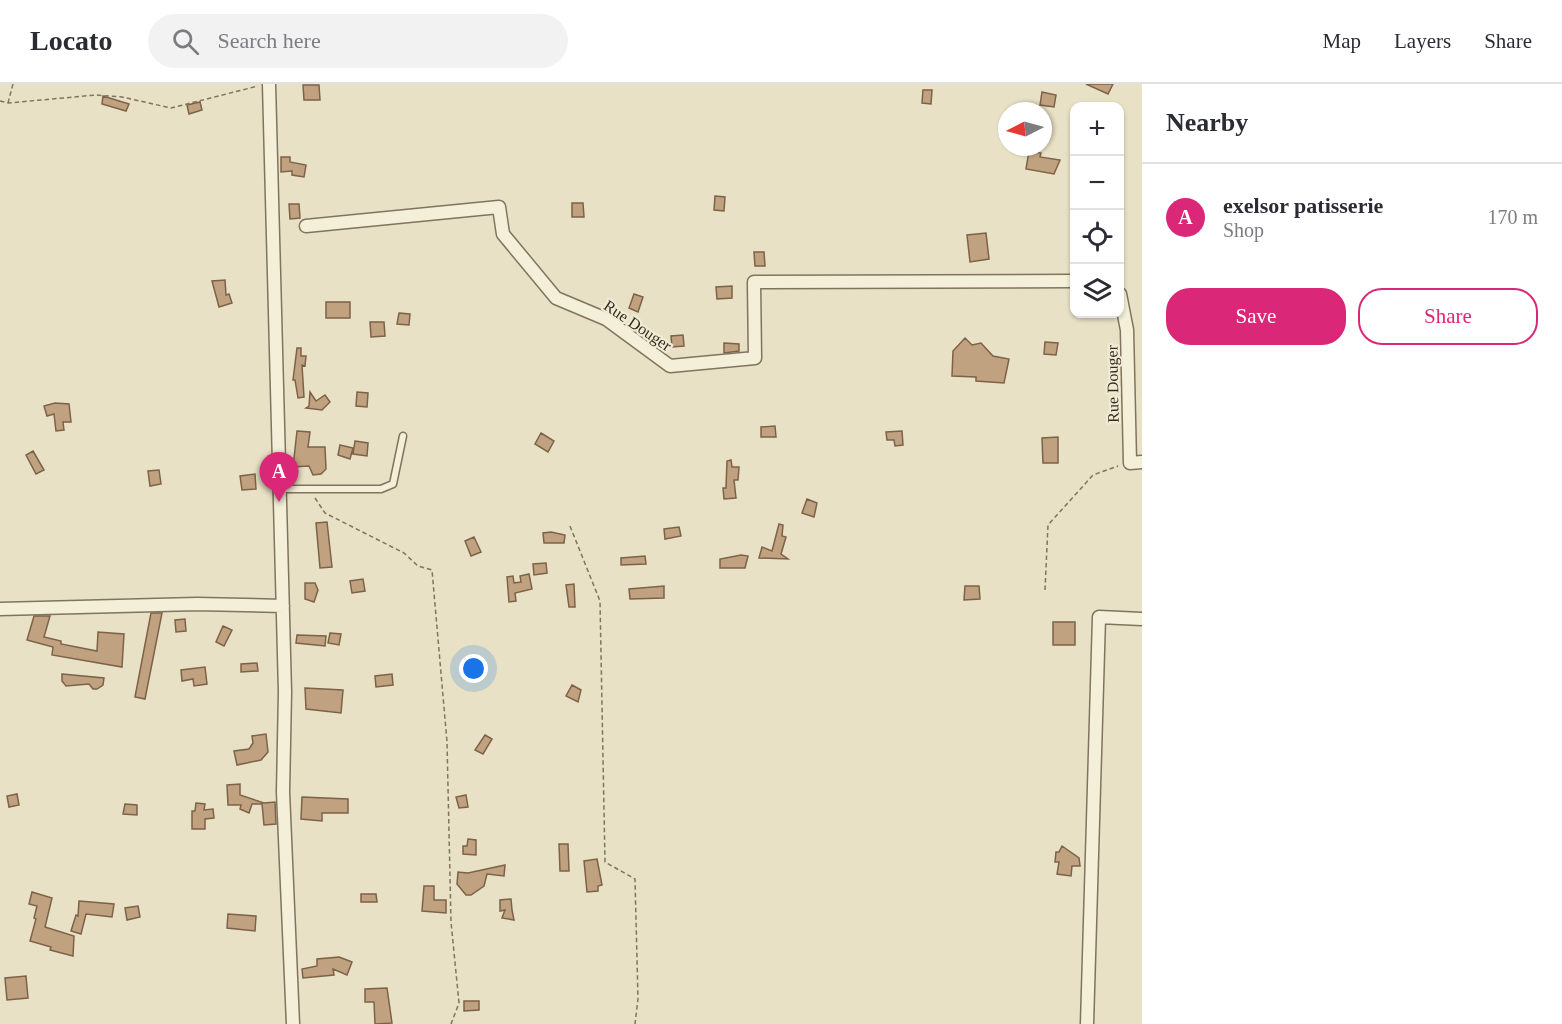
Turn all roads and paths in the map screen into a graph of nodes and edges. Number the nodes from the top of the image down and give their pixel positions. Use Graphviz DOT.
graph roads {
  1 [pos="13,84"];
  2 [pos="268,84"];
  3 [pos="0,101"];
  4 [pos="8,103"];
  5 [pos="306,226"];
  6 [pos="1070,281"];
  7 [pos="1124,316"];
  8 [pos="403,436"];
  9 [pos="1136,462"];
  10 [pos="279,489"];
  11 [pos="309,490"];
  12 [pos="570,526"];
  13 [pos="1045,591"];
  14 [pos="283,606"];
  15 [pos="0,609"];
  16 [pos="1142,620"];
  17 [pos="293,1024"];
  18 [pos="451,1024"];
  19 [pos="635,1024"];
  20 [pos="1087,1024"];
  1 -- 4 [label="path"];
  2 -- 4 [label="path"];
  2 -- 10 [label="street"];
  3 -- 4 [label="path"];
  5 -- 6 [label="street, Rue Douger"];
  7 -- 9 [label="street, Rue Douger"];
  8 -- 11 [label="lane"];
  9 -- 13 [label="path"];
  10 -- 11 [label="lane"];
  10 -- 14 [label="street"];
  11 -- 18 [label="path"];
  12 -- 19 [label="path"];
  14 -- 15 [label="street"];
  14 -- 17 [label="street"];
  16 -- 20 [label="street"];
}
